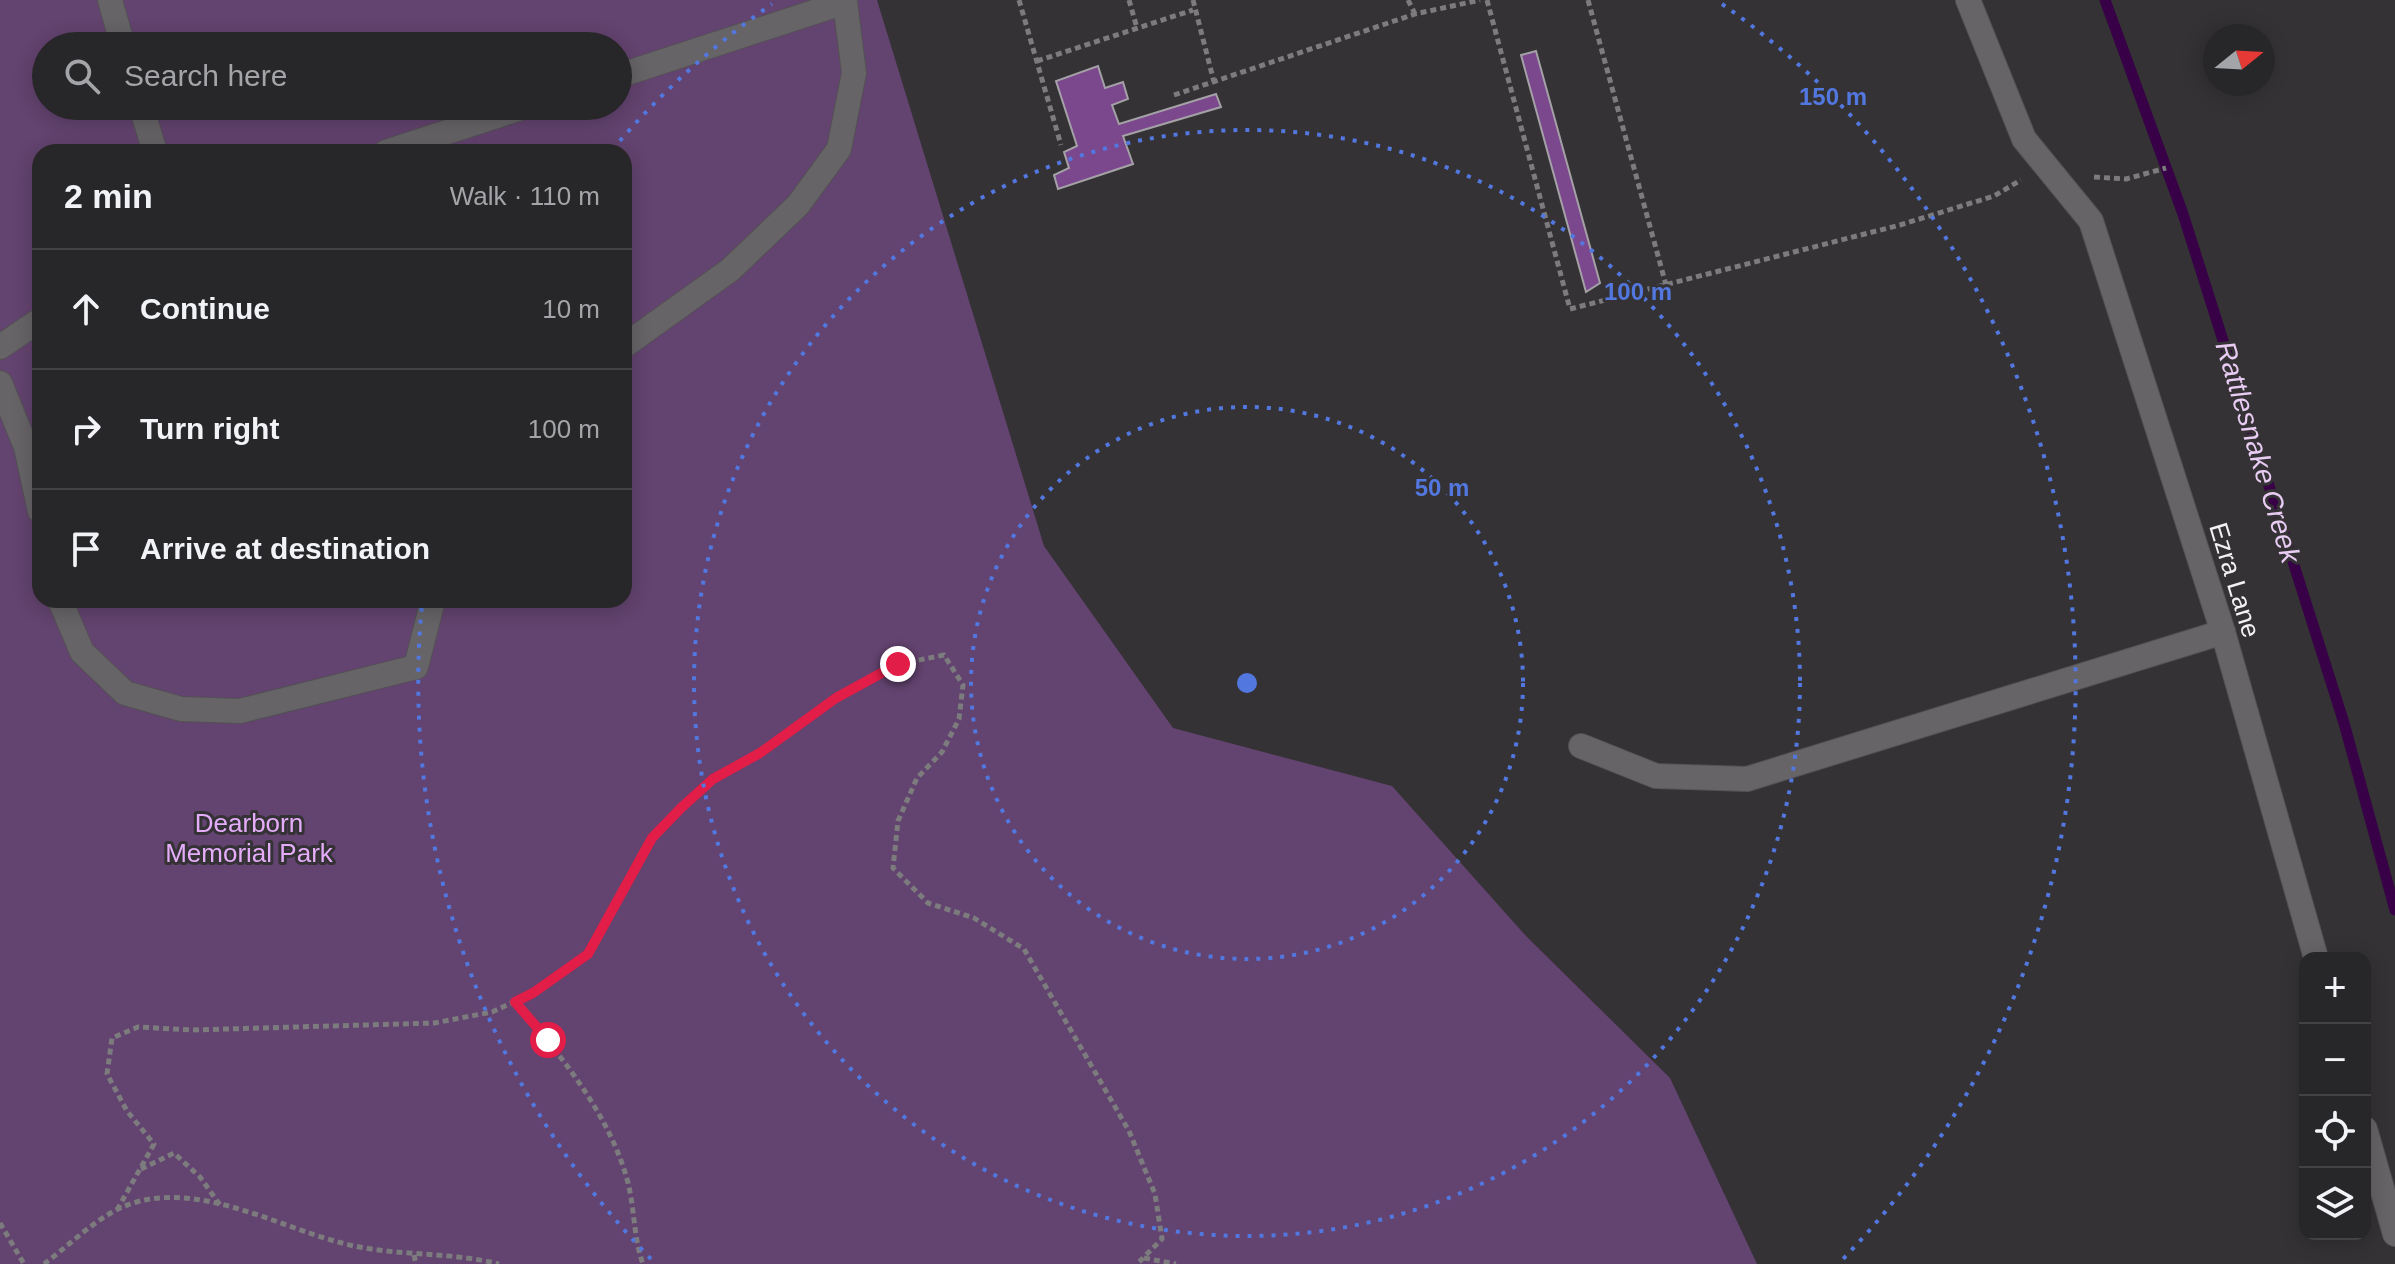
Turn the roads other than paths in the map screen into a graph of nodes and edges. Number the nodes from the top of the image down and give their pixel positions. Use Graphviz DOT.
graph roads {
  1 [pos="110,0"];
  2 [pos="1968,0"];
  3 [pos="845,1"];
  4 [pos="119,32"];
  5 [pos="632,71"];
  6 [pos="145,120"];
  7 [pos="484,120"];
  8 [pos="153,144"];
  9 [pos="411,144"];
  10 [pos="32,325"];
  11 [pos="632,340"];
  12 [pos="0,347"];
  13 [pos="0,383"];
  14 [pos="32,474"];
  15 [pos="63,608"];
  16 [pos="431,608"];
  17 [pos="2223,632"];
  18 [pos="1581,746"];
  19 [pos="2314,952"];
  20 [pos="2371,1150"];
  21 [pos="2395,1234"];
  1 -- 4 [label="street"];
  2 -- 17 [label="street, Ezra Lane"];
  3 -- 5 [label="street"];
  3 -- 11 [label="street"];
  6 -- 8 [label="street"];
  7 -- 9 [label="street"];
  10 -- 12 [label="street"];
  13 -- 14 [label="street"];
  15 -- 16 [label="street"];
  17 -- 18 [label="street"];
  17 -- 19 [label="street, Ezra Lane"];
  20 -- 21 [label="street"];
}
